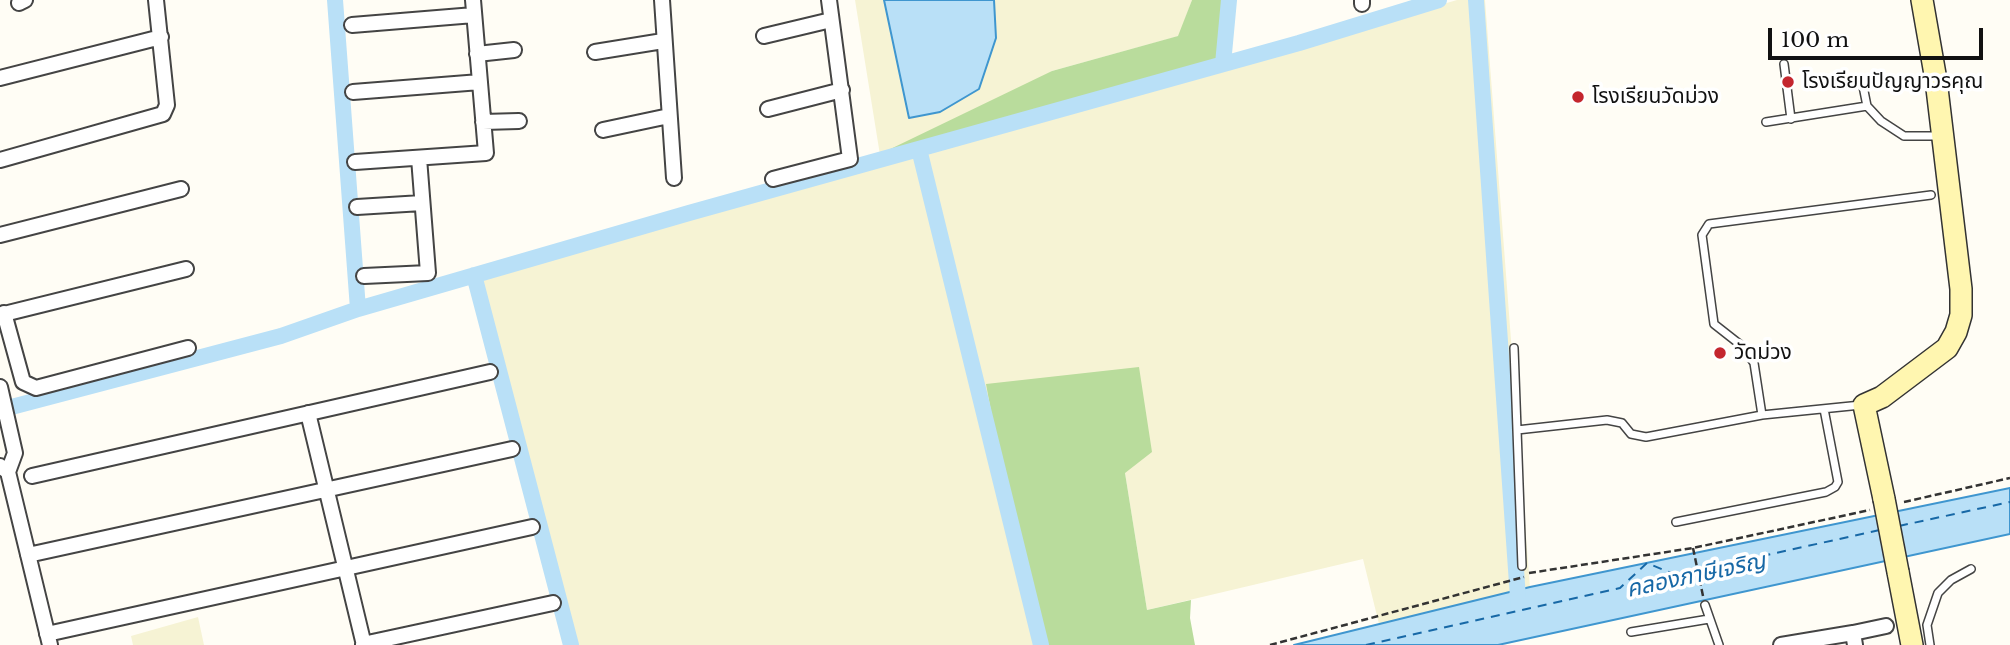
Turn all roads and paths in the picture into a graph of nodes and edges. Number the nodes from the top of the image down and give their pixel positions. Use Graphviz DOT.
graph roads {
  1 [pos="156,0"];
  2 [pos="662,0"];
  3 [pos="829,0"];
  4 [pos="1922,0"];
  5 [pos="474,7"];
  6 [pos="831,20"];
  7 [pos="352,25"];
  8 [pos="764,36"];
  9 [pos="161,37"];
  10 [pos="663,41"];
  11 [pos="514,50"];
  12 [pos="595,52"];
  13 [pos="477,54"];
  14 [pos="1784,64"];
  15 [pos="0,78"];
  16 [pos="480,82"];
  17 [pos="1863,86"];
  18 [pos="842,90"];
  19 [pos="353,92"];
  20 [pos="1867,106"];
  21 [pos="768,109"];
  22 [pos="669,116"];
  23 [pos="1791,119"];
  24 [pos="519,121"];
  25 [pos="483,122"];
  26 [pos="1766,122"];
  27 [pos="603,131"];
  28 [pos="1942,136"];
  29 [pos="419,158"];
  30 [pos="0,160"];
  31 [pos="355,162"];
  32 [pos="674,178"];
  33 [pos="773,179"];
  34 [pos="181,189"];
  35 [pos="1940,194"];
  36 [pos="422,203"];
  37 [pos="357,207"];
  38 [pos="0,235"];
  39 [pos="186,269"];
  40 [pos="364,276"];
  41 [pos="2,314"];
  42 [pos="188,348"];
  43 [pos="1514,348"];
  44 [pos="490,372"];
  45 [pos="0,387"];
  46 [pos="1864,405"];
  47 [pos="1824,409"];
  48 [pos="308,413"];
  49 [pos="1762,415"];
  50 [pos="1517,430"];
  51 [pos="512,449"];
  52 [pos="4,469"];
  53 [pos="32,476"];
  54 [pos="2010,478"];
  55 [pos="327,490"];
  56 [pos="1884,504"];
  57 [pos="1676,522"];
  58 [pos="532,527"];
  59 [pos="1693,548"];
  60 [pos="28,555"];
  61 [pos="1522,566"];
  62 [pos="345,568"];
  63 [pos="1971,569"];
  64 [pos="553,603"];
  65 [pos="1705,605"];
  66 [pos="1709,619"];
  67 [pos="1886,626"];
  68 [pos="1631,632"];
  69 [pos="49,639"];
  70 [pos="1854,639"];
  71 [pos="364,645"];
  72 [pos="1270,645"];
  73 [pos="1719,645"];
  74 [pos="1781,645"];
  75 [pos="1912,645"];
  76 [pos="1930,645"];
  1 -- 9 [label="street"];
  2 -- 10 [label="street"];
  3 -- 6 [label="street"];
  4 -- 28 [label="street"];
  5 -- 7 [label="street"];
  5 -- 13 [label="street"];
  6 -- 8 [label="street"];
  6 -- 18 [label="street"];
  9 -- 15 [label="street"];
  9 -- 30 [label="street"];
  10 -- 12 [label="street"];
  10 -- 22 [label="street"];
  11 -- 13 [label="street"];
  13 -- 16 [label="street"];
  14 -- 23 [label="lane"];
  16 -- 19 [label="street"];
  16 -- 25 [label="street"];
  17 -- 20 [label="lane"];
  18 -- 21 [label="street"];
  18 -- 33 [label="street"];
  20 -- 23 [label="lane"];
  20 -- 28 [label="lane"];
  22 -- 27 [label="street"];
  22 -- 32 [label="street"];
  23 -- 26 [label="lane"];
  24 -- 25 [label="street"];
  25 -- 29 [label="street"];
  28 -- 35 [label="street"];
  29 -- 31 [label="street"];
  29 -- 36 [label="street"];
  34 -- 38 [label="street"];
  35 -- 46 [label="street"];
  35 -- 49 [label="lane"];
  36 -- 37 [label="street"];
  36 -- 40 [label="street"];
  39 -- 41 [label="street"];
  41 -- 42 [label="street"];
  43 -- 50 [label="lane"];
  44 -- 48 [label="street"];
  45 -- 52 [label="street"];
  46 -- 47 [label="lane"];
  46 -- 56 [label="street"];
  47 -- 49 [label="lane"];
  47 -- 57 [label="lane"];
  48 -- 53 [label="street"];
  48 -- 55 [label="street"];
  49 -- 50 [label="lane"];
  50 -- 61 [label="lane"];
  51 -- 55 [label="street"];
  52 -- 60 [label="street"];
  54 -- 56 [label="path"];
  55 -- 60 [label="street"];
  55 -- 62 [label="street"];
  56 -- 59 [label="path"];
  56 -- 75 [label="street, bridge"];
  58 -- 62 [label="street"];
  59 -- 65 [label="path"];
  59 -- 72 [label="path"];
  60 -- 69 [label="street"];
  62 -- 69 [label="street"];
  62 -- 71 [label="street"];
  63 -- 76 [label="lane"];
  64 -- 71 [label="street"];
  65 -- 66 [label="lane"];
  66 -- 68 [label="lane"];
  66 -- 73 [label="lane"];
  67 -- 70 [label="street"];
  70 -- 74 [label="street"];
}
